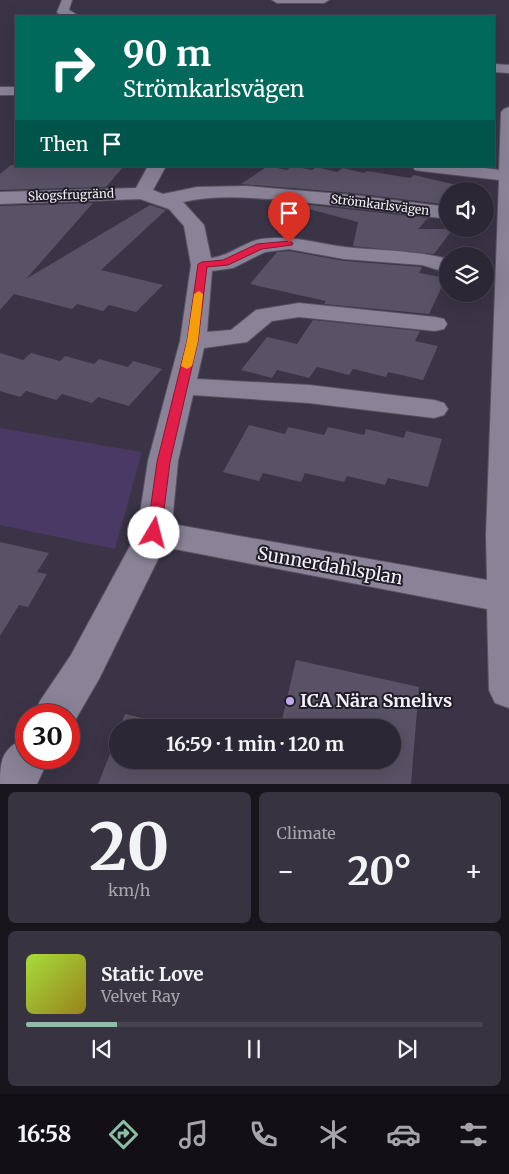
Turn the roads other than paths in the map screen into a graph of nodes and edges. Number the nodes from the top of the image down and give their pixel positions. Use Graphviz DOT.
graph roads {
  1 [pos="67,0"];
  2 [pos="277,0"];
  3 [pos="324,0"];
  4 [pos="339,0"];
  5 [pos="317,11"];
  6 [pos="70,15"];
  7 [pos="495,68"];
  8 [pos="509,69"];
  9 [pos="15,91"];
  10 [pos="0,92"];
  11 [pos="509,112"];
  12 [pos="157,167"];
  13 [pos="427,167"];
  14 [pos="508,180"];
  15 [pos="153,196"];
  16 [pos="0,198"];
  17 [pos="439,212"];
  18 [pos="439,263"];
  19 [pos="202,264"];
  20 [pos="435,324"];
  21 [pos="193,341"];
  22 [pos="182,386"];
  23 [pos="434,409"];
  24 [pos="154,533"];
  25 [pos="507,614"];
  26 [pos="509,690"];
  27 [pos="62,704"];
  28 [pos="21,769"];
  29 [pos="12,784"];
  1 -- 6 [label="street"];
  2 -- 3 [label="street"];
  4 -- 5 [label="street"];
  7 -- 8 [label="street"];
  9 -- 10 [label="street"];
  11 -- 14 [label="street"];
  12 -- 15 [label="street"];
  13 -- 14 [label="street"];
  14 -- 25 [label="street"];
  15 -- 16 [label="street, Skogsfrugränd"];
  15 -- 17 [label="street, Strömkarlsvägen"];
  15 -- 19 [label="street"];
  18 -- 19 [label="street"];
  19 -- 21 [label="street"];
  20 -- 21 [label="street"];
  21 -- 22 [label="street"];
  22 -- 23 [label="street"];
  22 -- 24 [label="street"];
  24 -- 25 [label="street, Sunnerdahlsplan"];
  24 -- 27 [label="street"];
  25 -- 26 [label="street"];
  28 -- 29 [label="street"];
}
